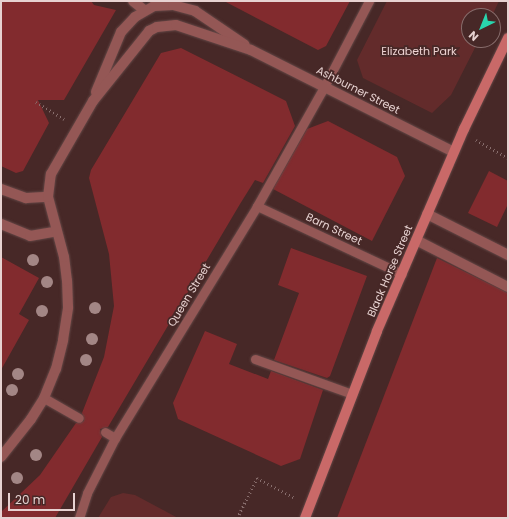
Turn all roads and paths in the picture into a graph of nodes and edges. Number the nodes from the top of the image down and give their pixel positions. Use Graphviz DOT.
graph roads {
  1 [pos="134,1"];
  2 [pos="369,1"];
  3 [pos="185,4"];
  4 [pos="144,10"];
  5 [pos="508,38"];
  6 [pos="251,50"];
  7 [pos="324,87"];
  8 [pos="93,101"];
  9 [pos="36,102"];
  10 [pos="78,127"];
  11 [pos="464,129"];
  12 [pos="454,152"];
  13 [pos="508,158"];
  14 [pos="1,189"];
  15 [pos="48,197"];
  16 [pos="257,206"];
  17 [pos="428,214"];
  18 [pos="1,224"];
  19 [pos="56,231"];
  20 [pos="416,240"];
  21 [pos="508,255"];
  22 [pos="402,274"];
  23 [pos="508,287"];
  24 [pos="255,359"];
  25 [pos="352,394"];
  26 [pos="44,398"];
  27 [pos="80,418"];
  28 [pos="104,432"];
  29 [pos="115,438"];
  30 [pos="1,456"];
  31 [pos="310,506"];
  32 [pos="79,518"];
  33 [pos="237,518"];
  34 [pos="305,518"];
  1 -- 4 [label="street"];
  2 -- 7 [label="lane, Queen Street"];
  3 -- 4 [label="street, Ashburner Street"];
  3 -- 6 [label="street, Ashburner Street"];
  4 -- 8 [label="street"];
  5 -- 11 [label="street, Black Horse Street"];
  6 -- 7 [label="street, Ashburner Street"];
  6 -- 8 [label="street, Ashburner Street"];
  7 -- 12 [label="street, Ashburner Street"];
  7 -- 16 [label="lane, Queen Street"];
  8 -- 10 [label="street"];
  9 -- 10 [label="path"];
  10 -- 15 [label="street"];
  11 -- 12 [label="street, Black Horse Street"];
  11 -- 13 [label="path"];
  12 -- 17 [label="street, Black Horse Street"];
  14 -- 15 [label="street"];
  15 -- 19 [label="street"];
  16 -- 22 [label="lane, Barn Street"];
  16 -- 29 [label="lane, Queen Street"];
  17 -- 20 [label="street, Black Horse Street"];
  17 -- 21 [label="street"];
  18 -- 19 [label="street"];
  19 -- 26 [label="street"];
  20 -- 22 [label="street, Black Horse Street"];
  20 -- 23 [label="street"];
  22 -- 25 [label="street, Black Horse Street"];
  24 -- 25 [label="lane"];
  25 -- 31 [label="street, Black Horse Street"];
  26 -- 27 [label="lane"];
  26 -- 30 [label="street"];
  28 -- 29 [label="lane"];
  29 -- 32 [label="lane, Queen Street"];
  31 -- 33 [label="path"];
  31 -- 34 [label="street, Black Horse Street"];
}
